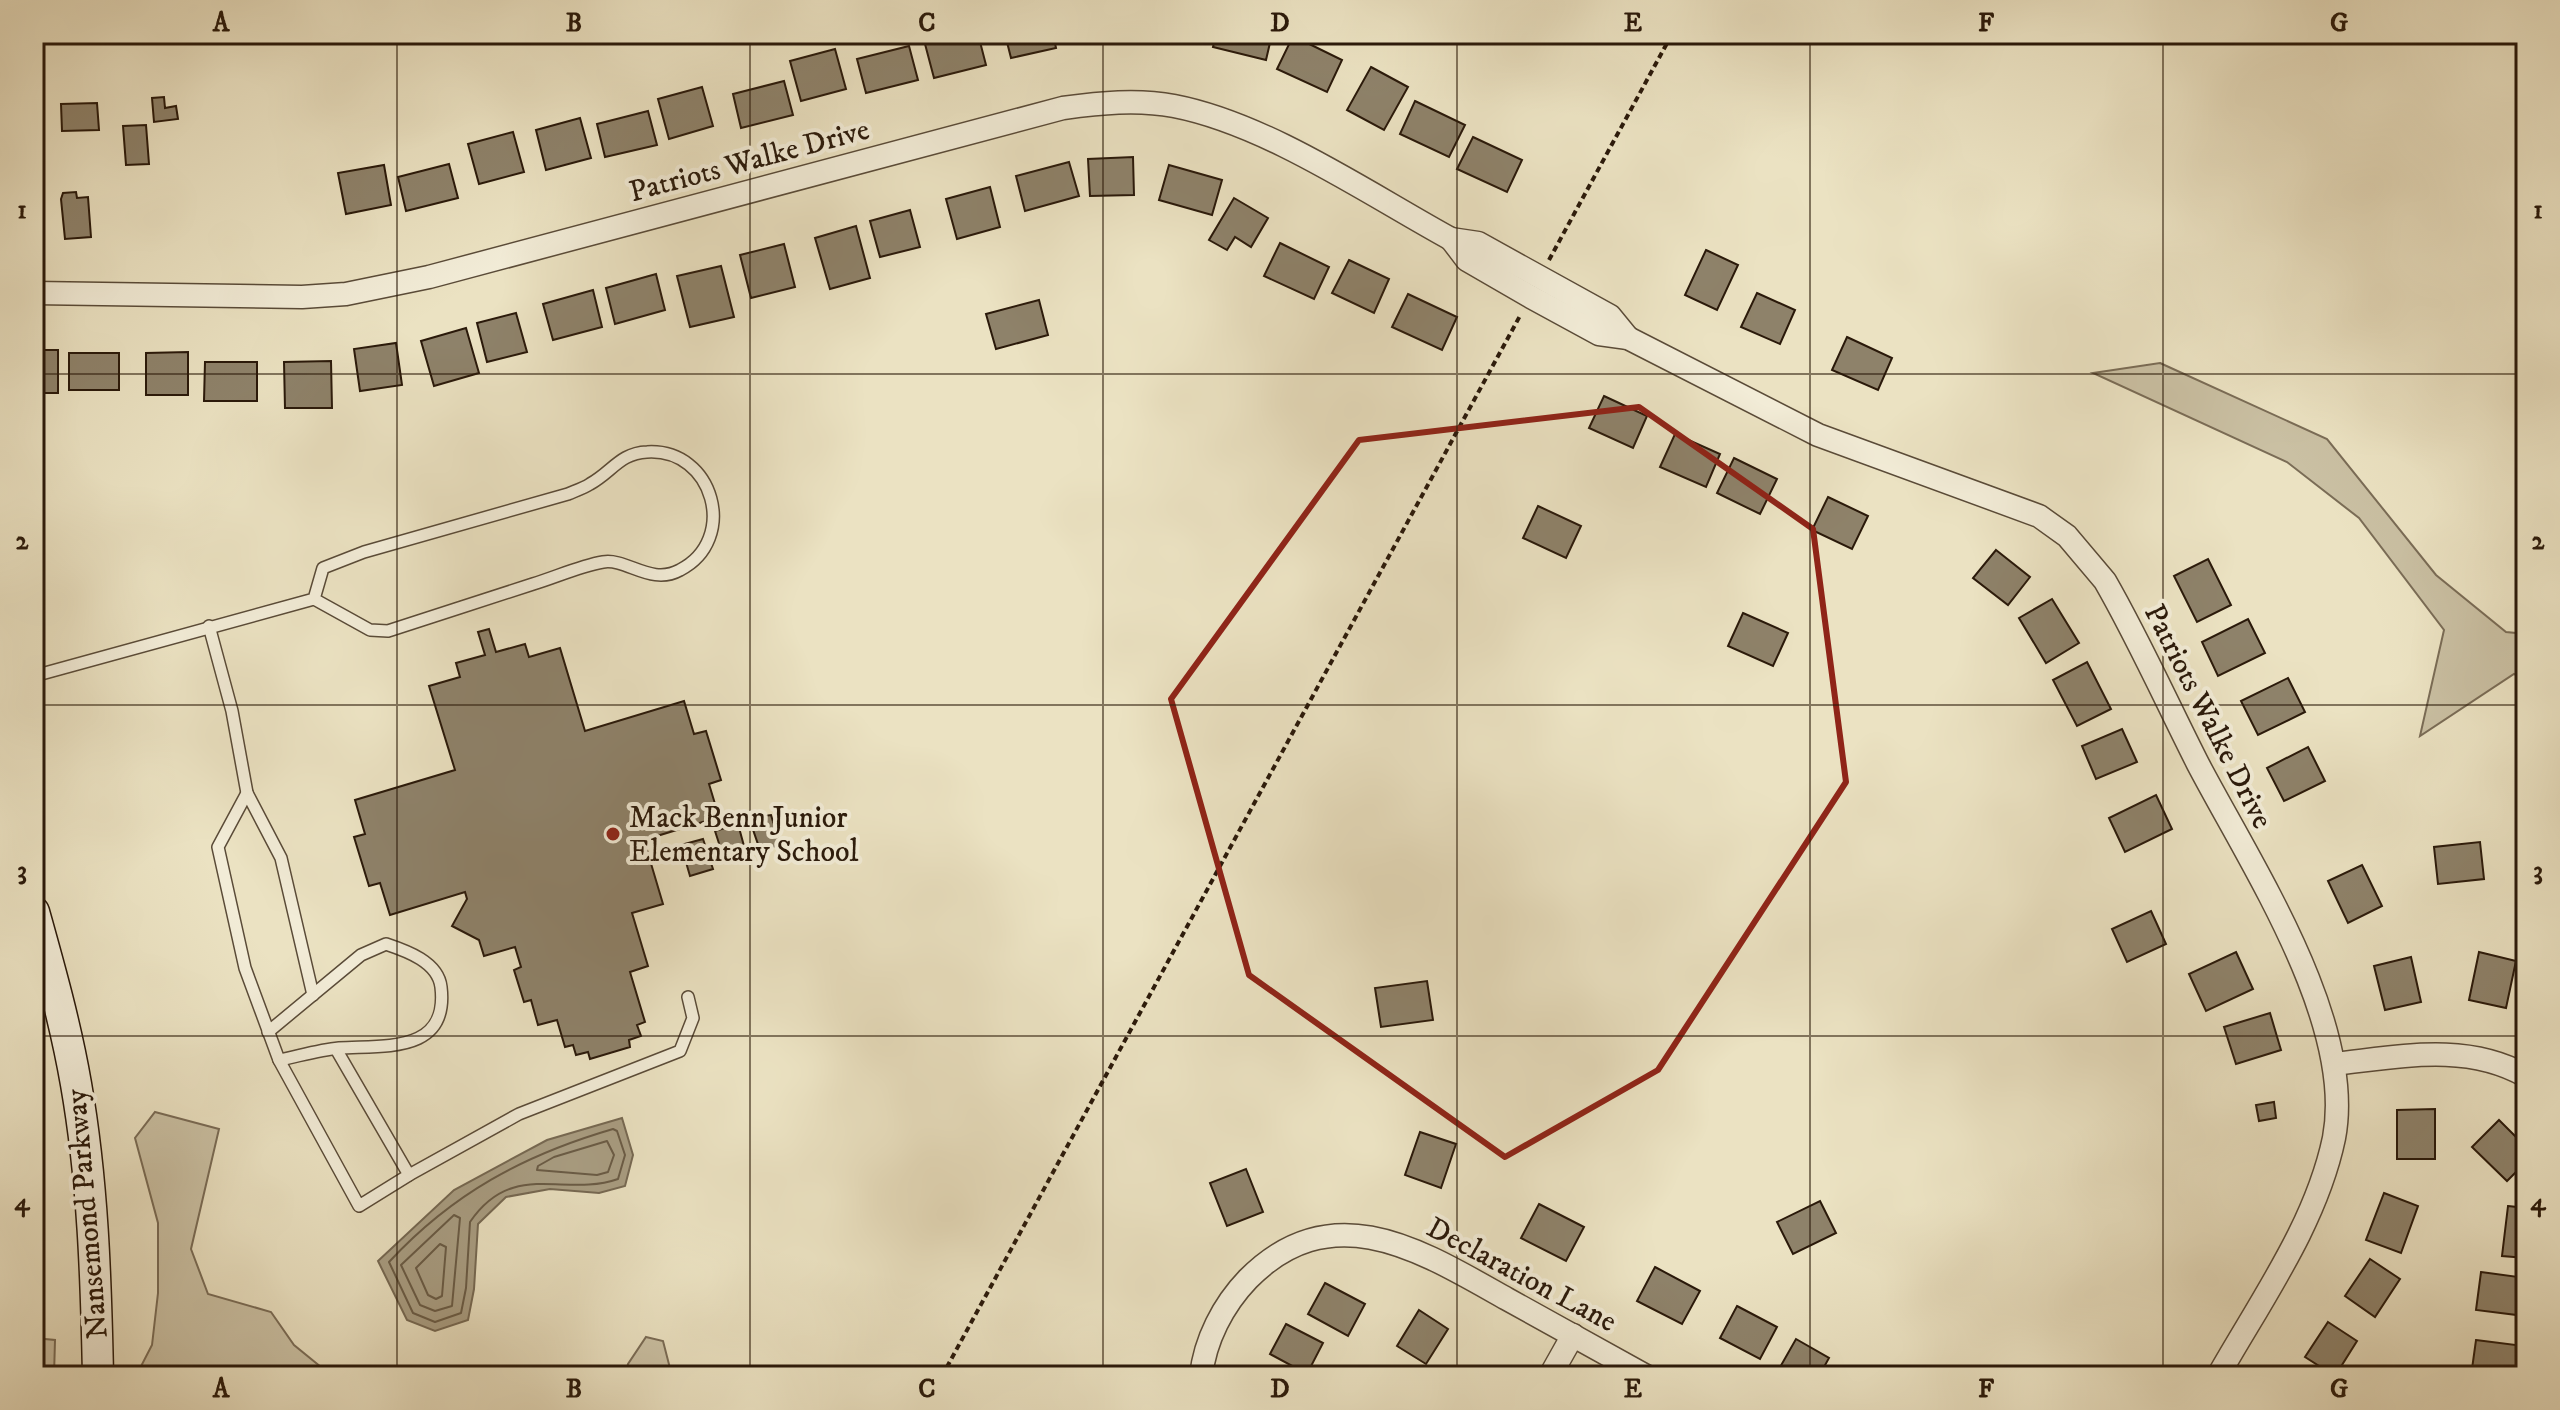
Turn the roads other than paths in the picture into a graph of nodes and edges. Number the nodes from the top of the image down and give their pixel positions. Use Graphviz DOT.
graph roads {
  1 [pos="34,293"];
  2 [pos="314,599"];
  3 [pos="209,626"];
  4 [pos="34,676"];
  5 [pos="247,793"];
  6 [pos="34,912"];
  7 [pos="313,995"];
  8 [pos="688,997"];
  9 [pos="268,1032"];
  10 [pos="336,1049"];
  11 [pos="279,1060"];
  12 [pos="2334,1064"];
  13 [pos="2526,1076"];
  14 [pos="409,1175"];
  15 [pos="1573,1335"];
  16 [pos="98,1376"];
  17 [pos="1201,1376"];
  18 [pos="1550,1376"];
  19 [pos="1646,1376"];
  20 [pos="2218,1376"];
  1 -- 12 [label="street, Patriots Walke Drive"];
  2 -- 2 [label="lane"];
  2 -- 3 [label="lane"];
  3 -- 4 [label="lane"];
  3 -- 5 [label="lane"];
  5 -- 7 [label="lane"];
  5 -- 9 [label="lane"];
  6 -- 16 [label="main road, Nansemond Parkway"];
  7 -- 9 [label="lane"];
  7 -- 10 [label="lane"];
  8 -- 14 [label="lane"];
  9 -- 11 [label="lane"];
  10 -- 11 [label="lane"];
  10 -- 14 [label="lane"];
  11 -- 14 [label="lane"];
  12 -- 13 [label="street"];
  12 -- 20 [label="street, Patriots Walke Drive"];
  15 -- 17 [label="street, Declaration Lane"];
  15 -- 18 [label="street"];
  15 -- 19 [label="street, Declaration Lane"];
}
